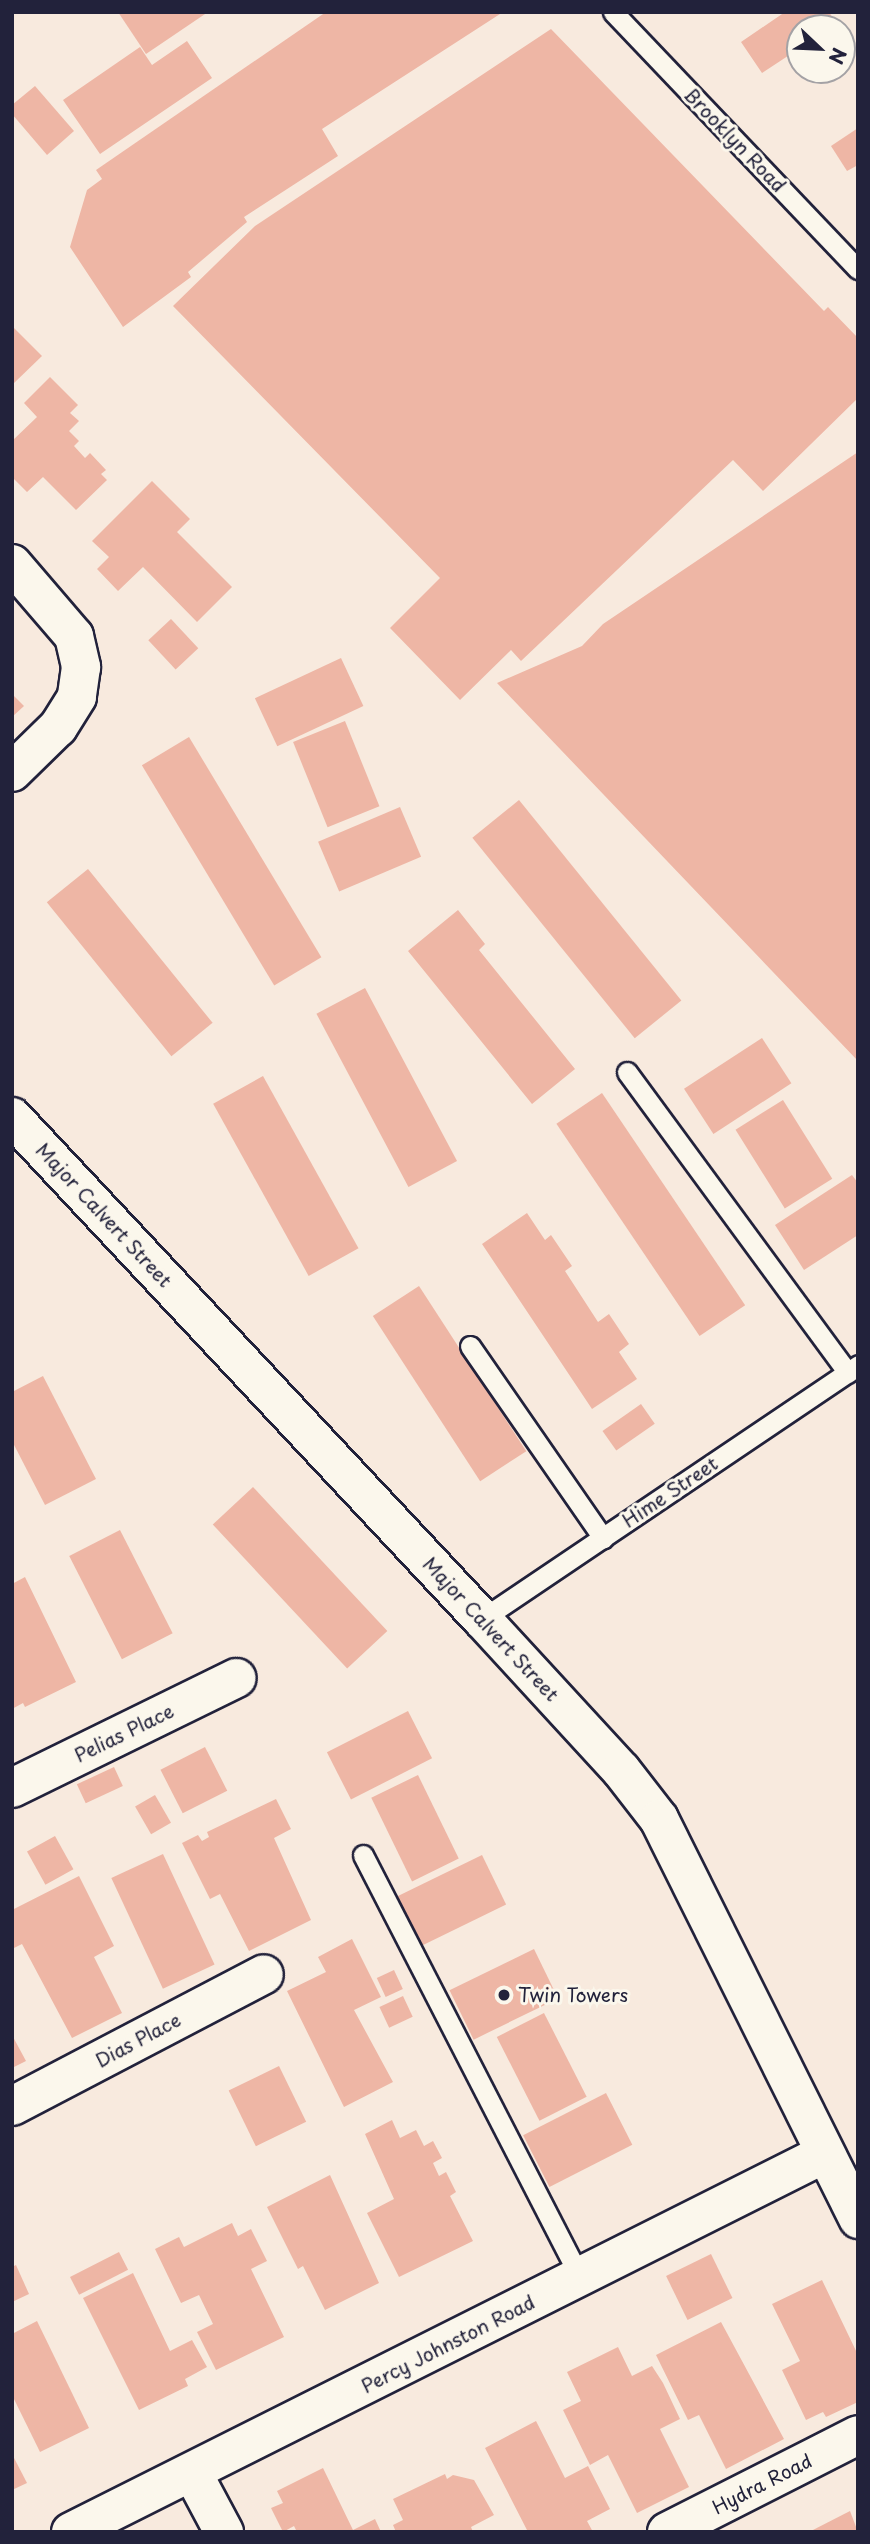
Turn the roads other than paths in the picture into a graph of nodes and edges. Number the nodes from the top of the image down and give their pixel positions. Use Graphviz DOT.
graph roads {
  1 [pos="613,12"];
  2 [pos="858,269"];
  3 [pos="12,564"];
  4 [pos="12,772"];
  5 [pos="627,1072"];
  6 [pos="12,1117"];
  7 [pos="470,1346"];
  8 [pos="853,1369"];
  9 [pos="603,1538"];
  10 [pos="482,1619"];
  11 [pos="237,1678"];
  12 [pos="12,1788"];
  13 [pos="363,1855"];
  14 [pos="264,1974"];
  15 [pos="12,2106"];
  16 [pos="824,2154"];
  17 [pos="858,2219"];
  18 [pos="580,2278"];
  19 [pos="858,2435"];
  20 [pos="192,2474"];
  21 [pos="71,2532"];
  22 [pos="224,2532"];
  23 [pos="667,2532"];
  1 -- 2 [label="lane, Brooklyn Road"];
  3 -- 4 [label="street"];
  5 -- 8 [label="lane"];
  6 -- 10 [label="street, Major Calvert Street"];
  7 -- 9 [label="lane"];
  8 -- 9 [label="lane, Hime Street"];
  9 -- 10 [label="lane, Hime Street"];
  10 -- 16 [label="street, Major Calvert Street"];
  11 -- 12 [label="street, Pelias Place"];
  13 -- 18 [label="lane"];
  14 -- 15 [label="street, Dias Place"];
  16 -- 17 [label="street, Major Calvert Street"];
  16 -- 18 [label="street, Percy Johnston Road"];
  18 -- 20 [label="street, Percy Johnston Road"];
  19 -- 23 [label="street, Hydra Road"];
  20 -- 21 [label="street, Percy Johnston Road"];
  20 -- 22 [label="street"];
}
